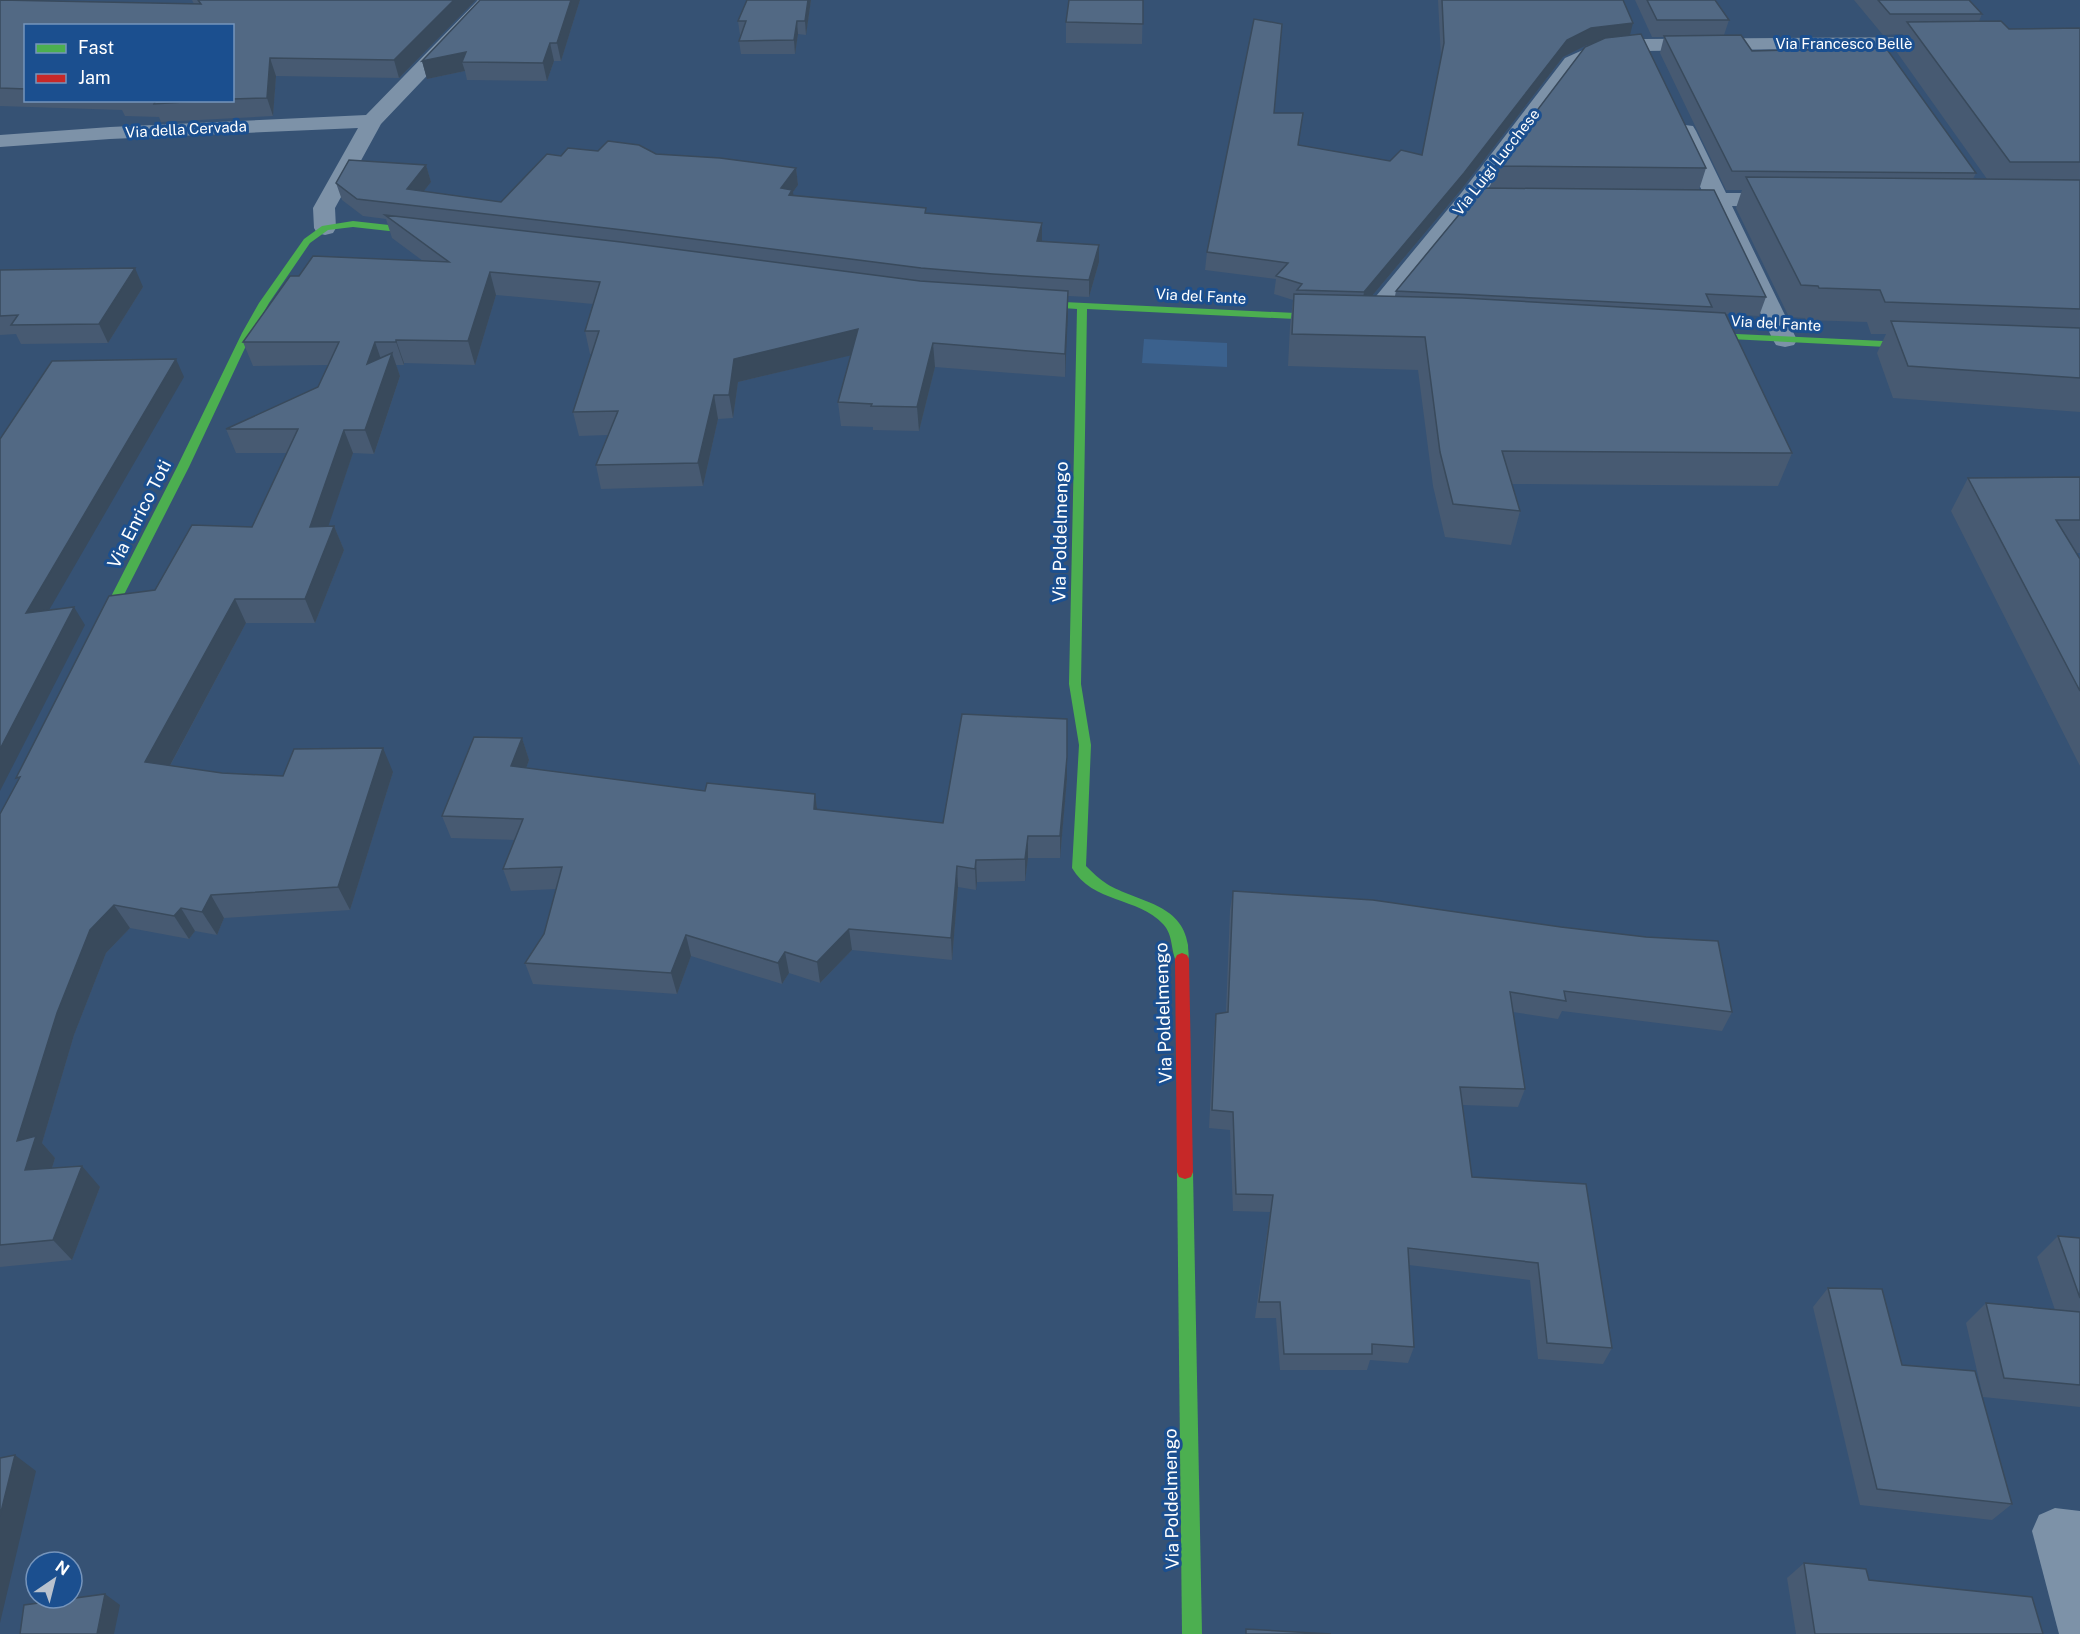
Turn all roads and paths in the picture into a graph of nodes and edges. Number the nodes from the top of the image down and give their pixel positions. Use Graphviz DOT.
graph roads {
  1 [pos="489,0"];
  2 [pos="1639,36"];
  3 [pos="1960,42"];
  4 [pos="1877,43"];
  5 [pos="1890,62"];
  6 [pos="1653,65"];
  7 [pos="1678,117"];
  8 [pos="372,121"];
  9 [pos="0,141"];
  10 [pos="1470,197"];
  11 [pos="1494,197"];
  12 [pos="1647,198"];
  13 [pos="1718,199"];
  14 [pos="1800,200"];
  15 [pos="325,228"];
  16 [pos="448,235"];
  17 [pos="1005,302"];
  18 [pos="1082,306"];
  19 [pos="1366,318"];
  20 [pos="1679,334"];
  21 [pos="1785,340"];
  22 [pos="1938,346"];
  23 [pos="92,648"];
  24 [pos="2080,1534"];
  25 [pos="2080,1629"];
  26 [pos="1192,1634"];
  1 -- 8 [label="street"];
  2 -- 4 [label="street, Via Francesco Bellè"];
  2 -- 6 [label="street"];
  2 -- 10 [label="street, Via Luigi Lucchese"];
  3 -- 4 [label="street, Via Francesco Bellè"];
  4 -- 5 [label="street"];
  7 -- 13 [label="street"];
  8 -- 9 [label="street, Via della Cervada"];
  8 -- 15 [label="street"];
  10 -- 11 [label="street"];
  10 -- 19 [label="street, Via Luigi Lucchese"];
  12 -- 13 [label="street"];
  13 -- 14 [label="street"];
  13 -- 21 [label="street"];
  15 -- 16 [label="street"];
  15 -- 23 [label="street, Via Enrico Toti"];
  17 -- 18 [label="street, Via del Fante"];
  18 -- 19 [label="street, Via del Fante"];
  18 -- 26 [label="street, Via Poldelmengo"];
  20 -- 21 [label="street, Via del Fante"];
  21 -- 22 [label="street, Via del Fante"];
  24 -- 25 [label="street"];
}
